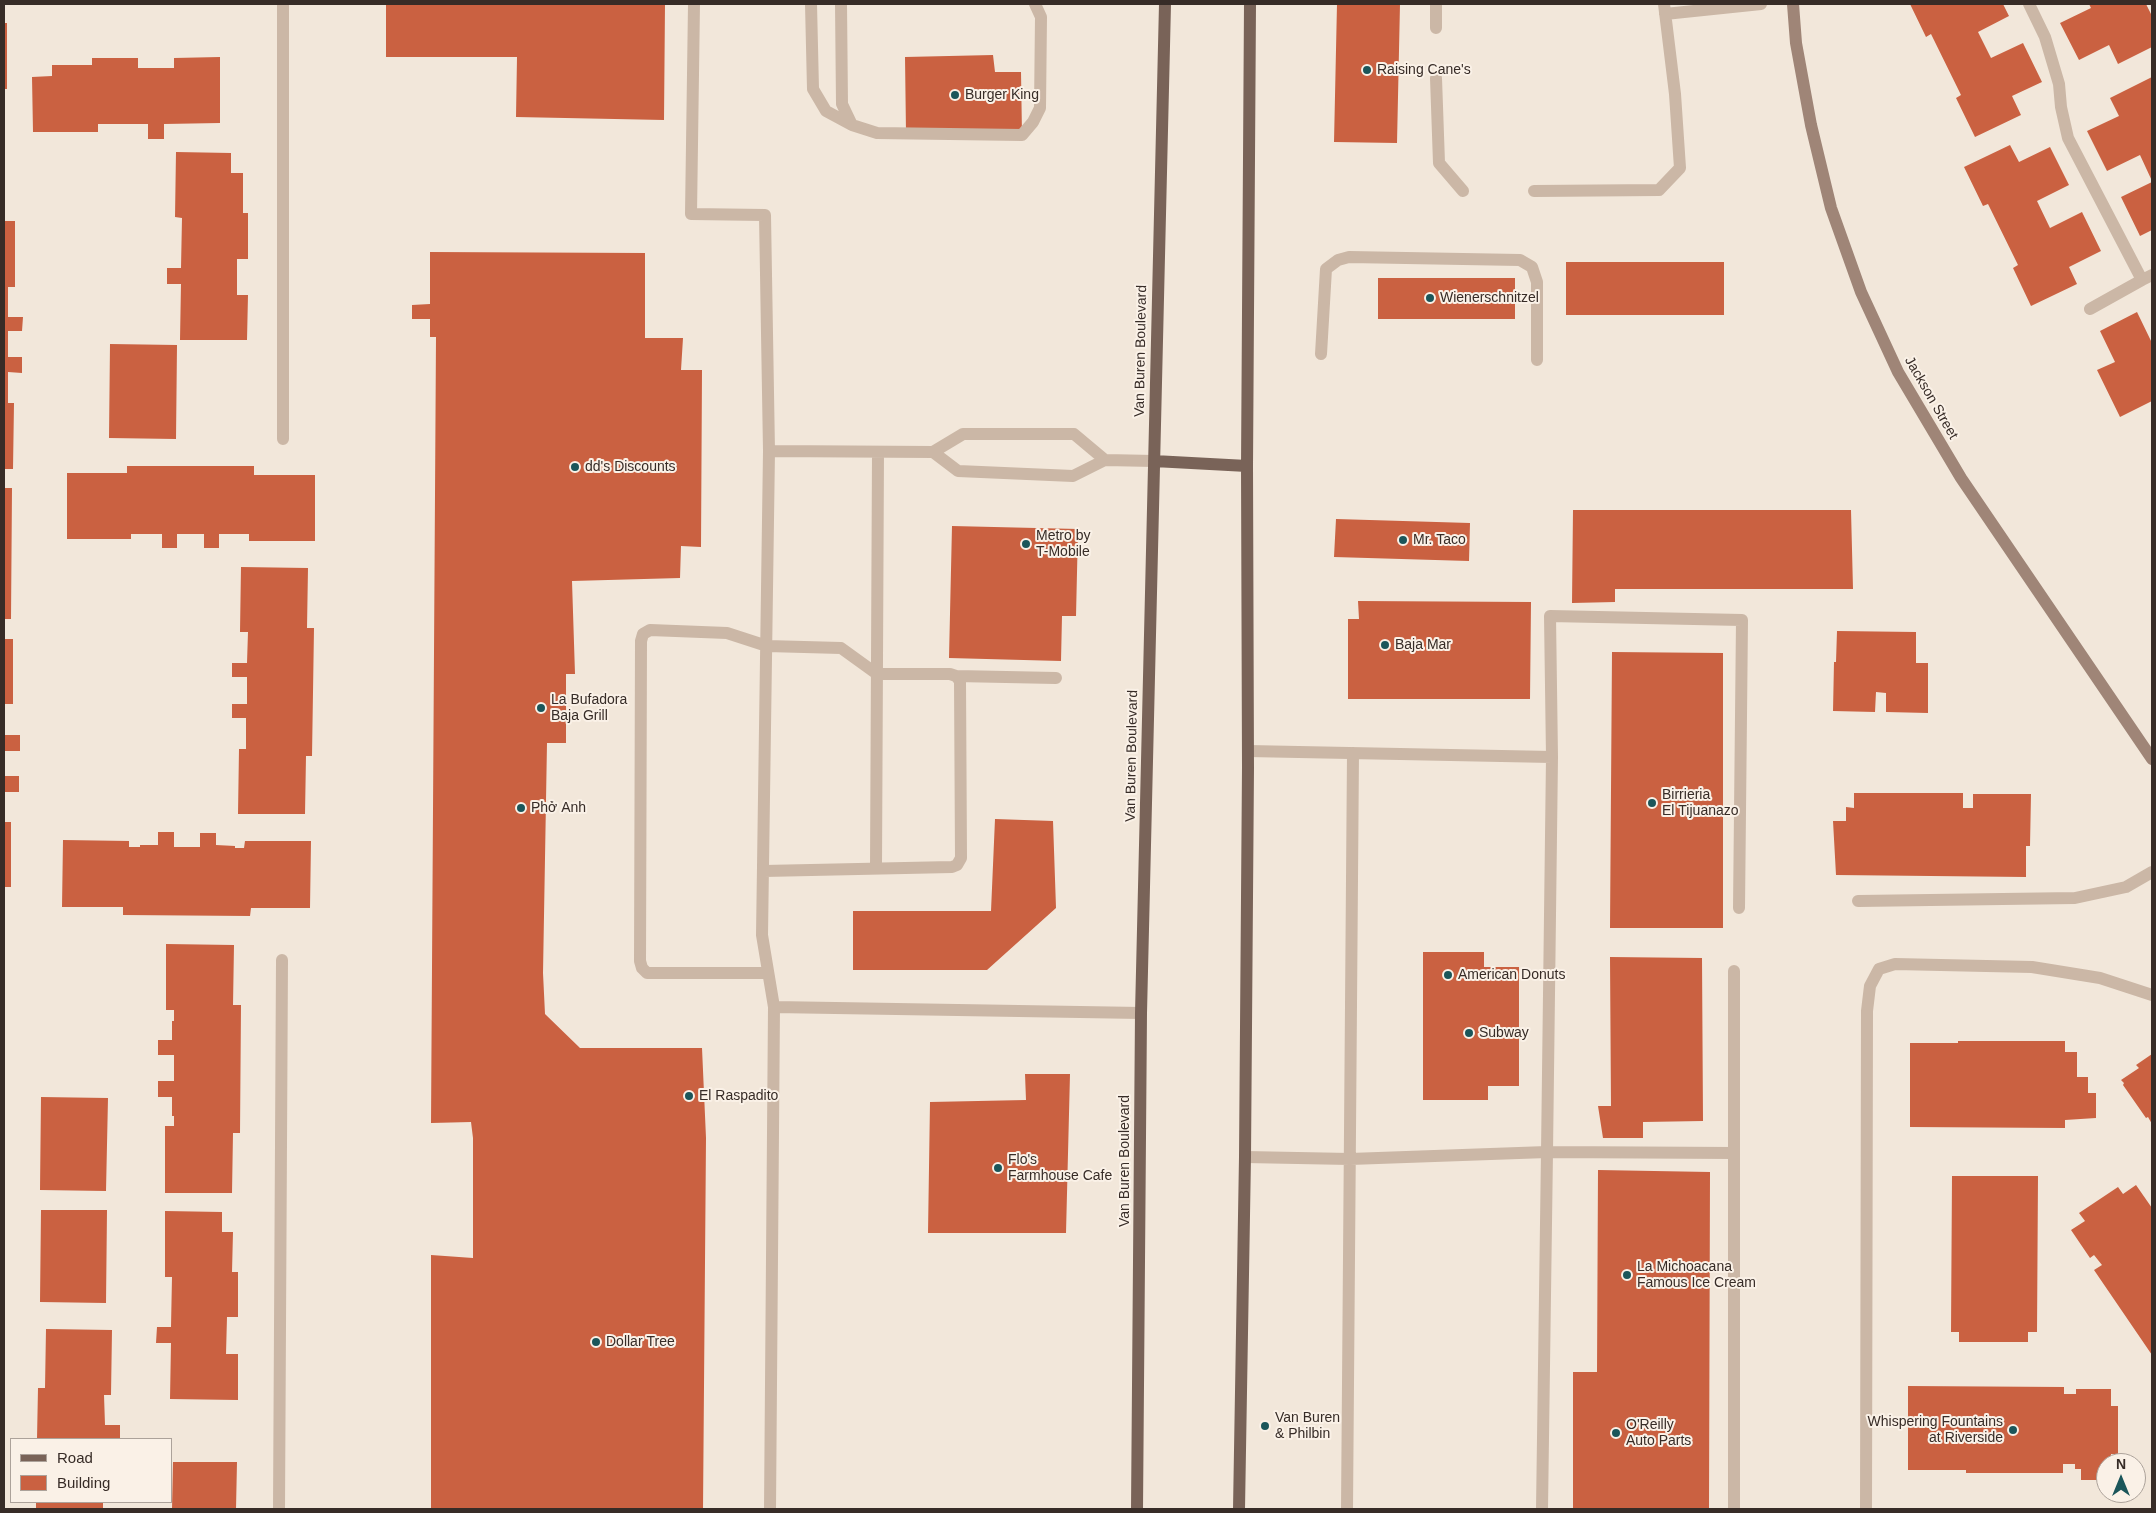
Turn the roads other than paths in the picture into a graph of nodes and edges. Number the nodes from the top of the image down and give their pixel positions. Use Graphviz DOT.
graph roads {
  1 [pos="283,4"];
  2 [pos="694,4"];
  3 [pos="810,4"];
  4 [pos="841,4"];
  5 [pos="1035,4"];
  6 [pos="1165,4"];
  7 [pos="1250,4"];
  8 [pos="1436,4"];
  9 [pos="1761,4"];
  10 [pos="1793,4"];
  11 [pos="2030,4"];
  12 [pos="1665,9"];
  13 [pos="1436,28"];
  14 [pos="1436,78"];
  15 [pos="852,125"];
  16 [pos="1463,191"];
  17 [pos="1534,191"];
  18 [pos="2147,278"];
  19 [pos="2090,309"];
  20 [pos="1321,354"];
  21 [pos="1537,360"];
  22 [pos="283,439"];
  23 [pos="770,450"];
  24 [pos="878,452"];
  25 [pos="933,452"];
  26 [pos="1105,460"];
  27 [pos="1154,461"];
  28 [pos="1247,466"];
  29 [pos="767,646"];
  30 [pos="877,674"];
  31 [pos="956,676"];
  32 [pos="1056,678"];
  33 [pos="1248,751"];
  34 [pos="1353,753"];
  35 [pos="1552,757"];
  36 [pos="2152,758"];
  37 [pos="876,868"];
  38 [pos="764,871"];
  39 [pos="2152,872"];
  40 [pos="1858,901"];
  41 [pos="1739,908"];
  42 [pos="282,960"];
  43 [pos="1734,971"];
  44 [pos="768,973"];
  45 [pos="2152,995"];
  46 [pos="774,1007"];
  47 [pos="1141,1013"];
  48 [pos="1547,1152"];
  49 [pos="1734,1153"];
  50 [pos="1245,1156"];
  51 [pos="1350,1159"];
  52 [pos="279,1509"];
  53 [pos="770,1509"];
  54 [pos="1137,1509"];
  55 [pos="1238,1509"];
  56 [pos="1347,1509"];
  57 [pos="1542,1509"];
  58 [pos="1734,1509"];
  59 [pos="1866,1509"];
  1 -- 22 [label="lane"];
  2 -- 23 [label="lane"];
  3 -- 15 [label="lane"];
  4 -- 15 [label="lane"];
  5 -- 15 [label="lane"];
  6 -- 27 [label="main road, Van Buren Boulevard"];
  7 -- 28 [label="main road"];
  8 -- 13 [label="lane"];
  9 -- 12 [label="lane"];
  10 -- 36 [label="main road, Jackson Street"];
  11 -- 18 [label="lane"];
  12 -- 17 [label="lane"];
  14 -- 16 [label="lane"];
  18 -- 19 [label="lane"];
  20 -- 21 [label="lane"];
  23 -- 24 [label="lane"];
  23 -- 29 [label="lane"];
  24 -- 25 [label="lane"];
  24 -- 30 [label="lane"];
  25 -- 26 [label="lane"];
  25 -- 26 [label="lane"];
  26 -- 27 [label="lane"];
  27 -- 28 [label="main road"];
  27 -- 47 [label="main road, Van Buren Boulevard"];
  28 -- 33 [label="main road"];
  29 -- 30 [label="lane"];
  29 -- 38 [label="lane"];
  29 -- 44 [label="lane"];
  30 -- 31 [label="lane"];
  30 -- 37 [label="lane"];
  31 -- 32 [label="lane"];
  31 -- 37 [label="lane"];
  33 -- 34 [label="lane"];
  33 -- 50 [label="main road"];
  34 -- 35 [label="lane"];
  34 -- 51 [label="lane"];
  35 -- 41 [label="lane"];
  35 -- 48 [label="lane"];
  37 -- 38 [label="lane"];
  38 -- 44 [label="lane"];
  39 -- 40 [label="lane"];
  42 -- 52 [label="lane"];
  43 -- 49 [label="lane"];
  44 -- 46 [label="lane"];
  45 -- 59 [label="lane"];
  46 -- 47 [label="lane"];
  46 -- 53 [label="lane"];
  47 -- 54 [label="main road, Van Buren Boulevard"];
  48 -- 49 [label="lane"];
  48 -- 51 [label="lane"];
  48 -- 57 [label="lane"];
  49 -- 58 [label="lane"];
  50 -- 51 [label="lane"];
  50 -- 55 [label="main road"];
  51 -- 56 [label="lane"];
}
